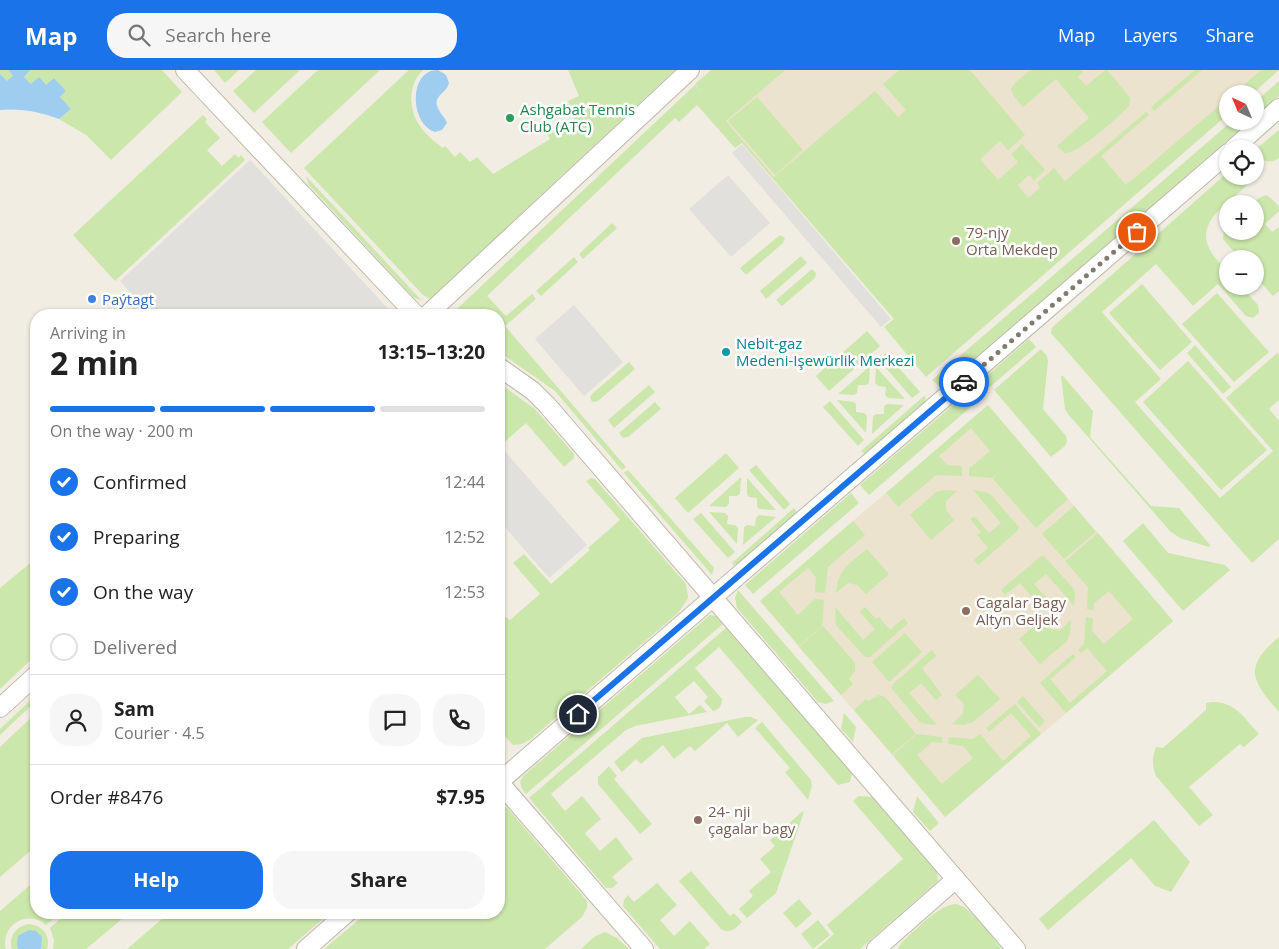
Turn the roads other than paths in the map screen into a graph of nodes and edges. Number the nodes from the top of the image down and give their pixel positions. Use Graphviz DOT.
graph roads {
  1 [pos="185,70"];
  2 [pos="690,70"];
  3 [pos="1279,108"];
  4 [pos="1243,140"];
  5 [pos="1219,161"];
  6 [pos="410,309"];
  7 [pos="433,309"];
  8 [pos="505,371"];
  9 [pos="713,597"];
  10 [pos="30,680"];
  11 [pos="0,708"];
  12 [pos="505,777"];
  13 [pos="505,789"];
  14 [pos="956,879"];
  15 [pos="340,919"];
  16 [pos="306,949"];
  17 [pos="644,949"];
  18 [pos="876,949"];
  19 [pos="1016,949"];
  1 -- 6 [label="street"];
  2 -- 7 [label="street"];
  3 -- 4 [label="street"];
  5 -- 9 [label="street"];
  8 -- 9 [label="street"];
  9 -- 12 [label="street"];
  9 -- 14 [label="street"];
  10 -- 11 [label="street"];
  13 -- 17 [label="street"];
  14 -- 18 [label="street"];
  14 -- 19 [label="street"];
  15 -- 16 [label="street"];
}
